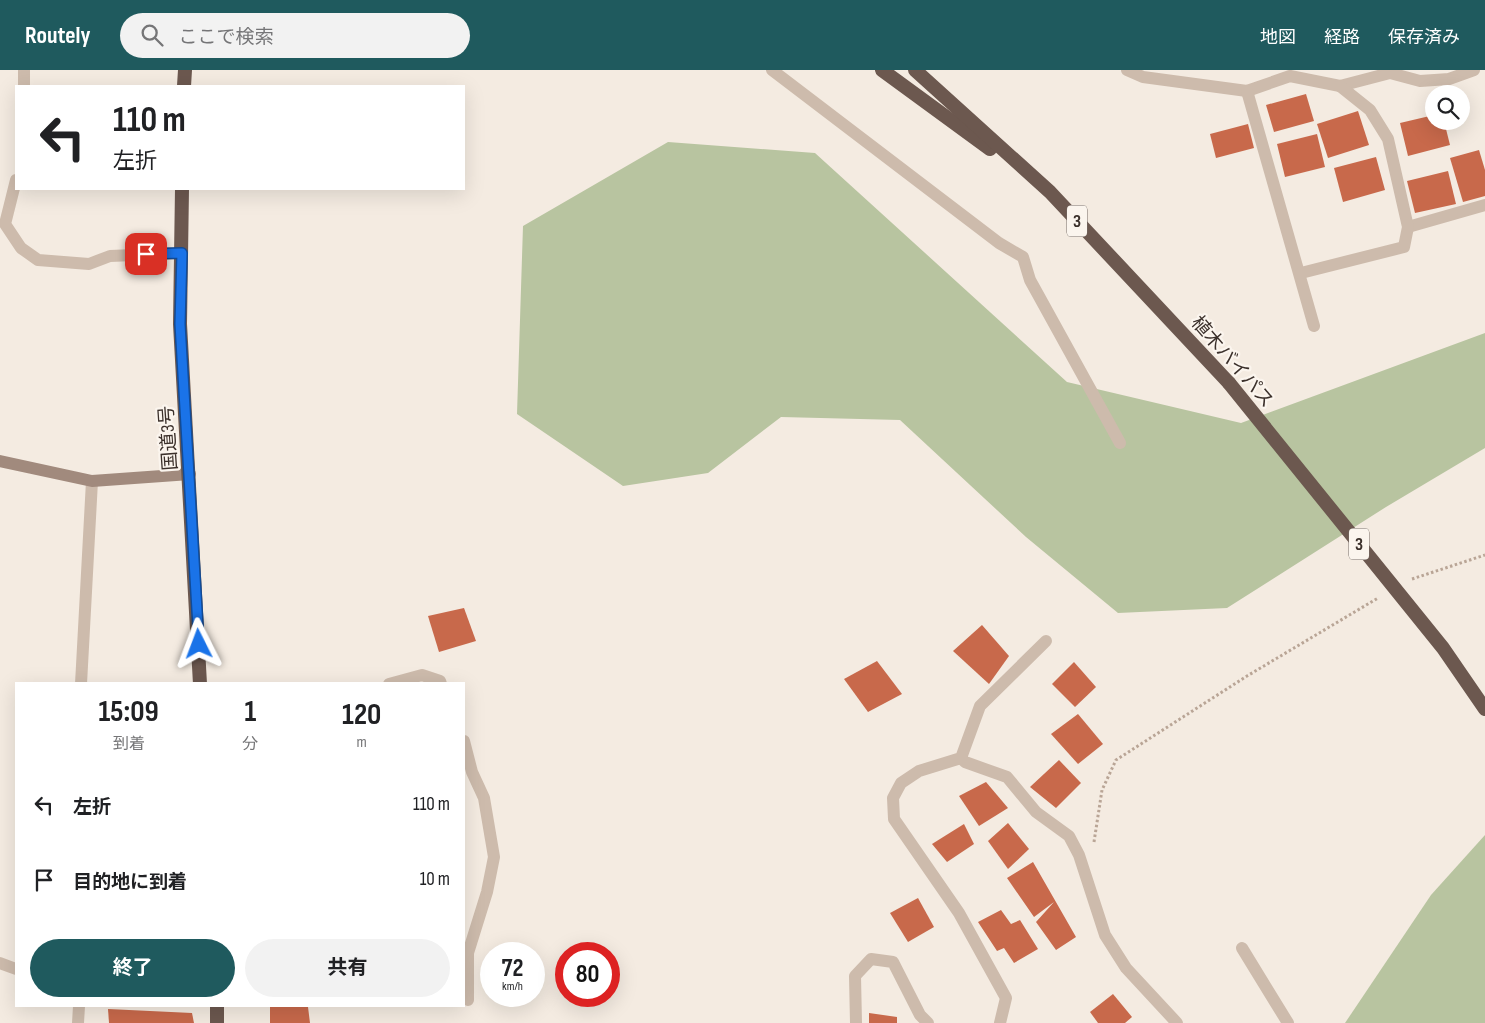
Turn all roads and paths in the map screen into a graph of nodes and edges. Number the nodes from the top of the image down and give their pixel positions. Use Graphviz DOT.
graph roads {
  1 [pos="24,70"];
  2 [pos="185,70"];
  3 [pos="772,70"];
  4 [pos="882,70"];
  5 [pos="915,70"];
  6 [pos="922,70"];
  7 [pos="1126,70"];
  8 [pos="1474,70"];
  9 [pos="929,83"];
  10 [pos="24,85"];
  11 [pos="184,85"];
  12 [pos="1340,86"];
  13 [pos="1247,90"];
  14 [pos="15,184"];
  15 [pos="182,190"];
  16 [pos="1050,192"];
  17 [pos="1485,205"];
  18 [pos="1408,227"];
  19 [pos="182,253"];
  20 [pos="1301,273"];
  21 [pos="1314,326"];
  22 [pos="1120,443"];
  23 [pos="0,461"];
  24 [pos="190,474"];
  25 [pos="92,481"];
  26 [pos="1485,555"];
  27 [pos="1410,580"];
  28 [pos="1386,594"];
  29 [pos="1046,641"];
  30 [pos="81,682"];
  31 [pos="200,682"];
  32 [pos="396,682"];
  33 [pos="441,682"];
  34 [pos="1485,710"];
  35 [pos="465,745"];
  36 [pos="961,758"];
  37 [pos="1093,844"];
  38 [pos="1242,948"];
  39 [pos="0,963"];
  40 [pos="15,969"];
  41 [pos="468,1000"];
  42 [pos="79,1007"];
  43 [pos="217,1007"];
  44 [pos="78,1023"];
  45 [pos="218,1023"];
  46 [pos="856,1023"];
  47 [pos="928,1023"];
  48 [pos="1000,1023"];
  49 [pos="1177,1023"];
  50 [pos="1288,1023"];
  1 -- 10 [label="street"];
  2 -- 11 [label="highway"];
  3 -- 22 [label="street"];
  4 -- 16 [label="highway"];
  5 -- 9 [label="highway, 植木バイパス / 3"];
  6 -- 9 [label="highway"];
  7 -- 13 [label="street"];
  8 -- 12 [label="street"];
  9 -- 16 [label="highway, 植木バイパス / 3"];
  12 -- 13 [label="street"];
  12 -- 18 [label="street"];
  13 -- 20 [label="street"];
  14 -- 19 [label="street"];
  15 -- 19 [label="highway, 国道3号"];
  16 -- 34 [label="highway, 植木バイパス / 3, bridge"];
  17 -- 18 [label="street"];
  18 -- 20 [label="street"];
  19 -- 24 [label="highway, 国道3号"];
  20 -- 21 [label="street"];
  23 -- 25 [label="main road"];
  24 -- 25 [label="main road"];
  24 -- 31 [label="highway, 国道3号"];
  25 -- 30 [label="street"];
  26 -- 27 [label="path"];
  28 -- 37 [label="path"];
  29 -- 36 [label="street"];
  32 -- 33 [label="street"];
  35 -- 41 [label="street"];
  36 -- 48 [label="street"];
  36 -- 49 [label="street"];
  38 -- 50 [label="street"];
  39 -- 40 [label="street"];
  42 -- 44 [label="street"];
  43 -- 45 [label="highway"];
  46 -- 47 [label="street"];
}
